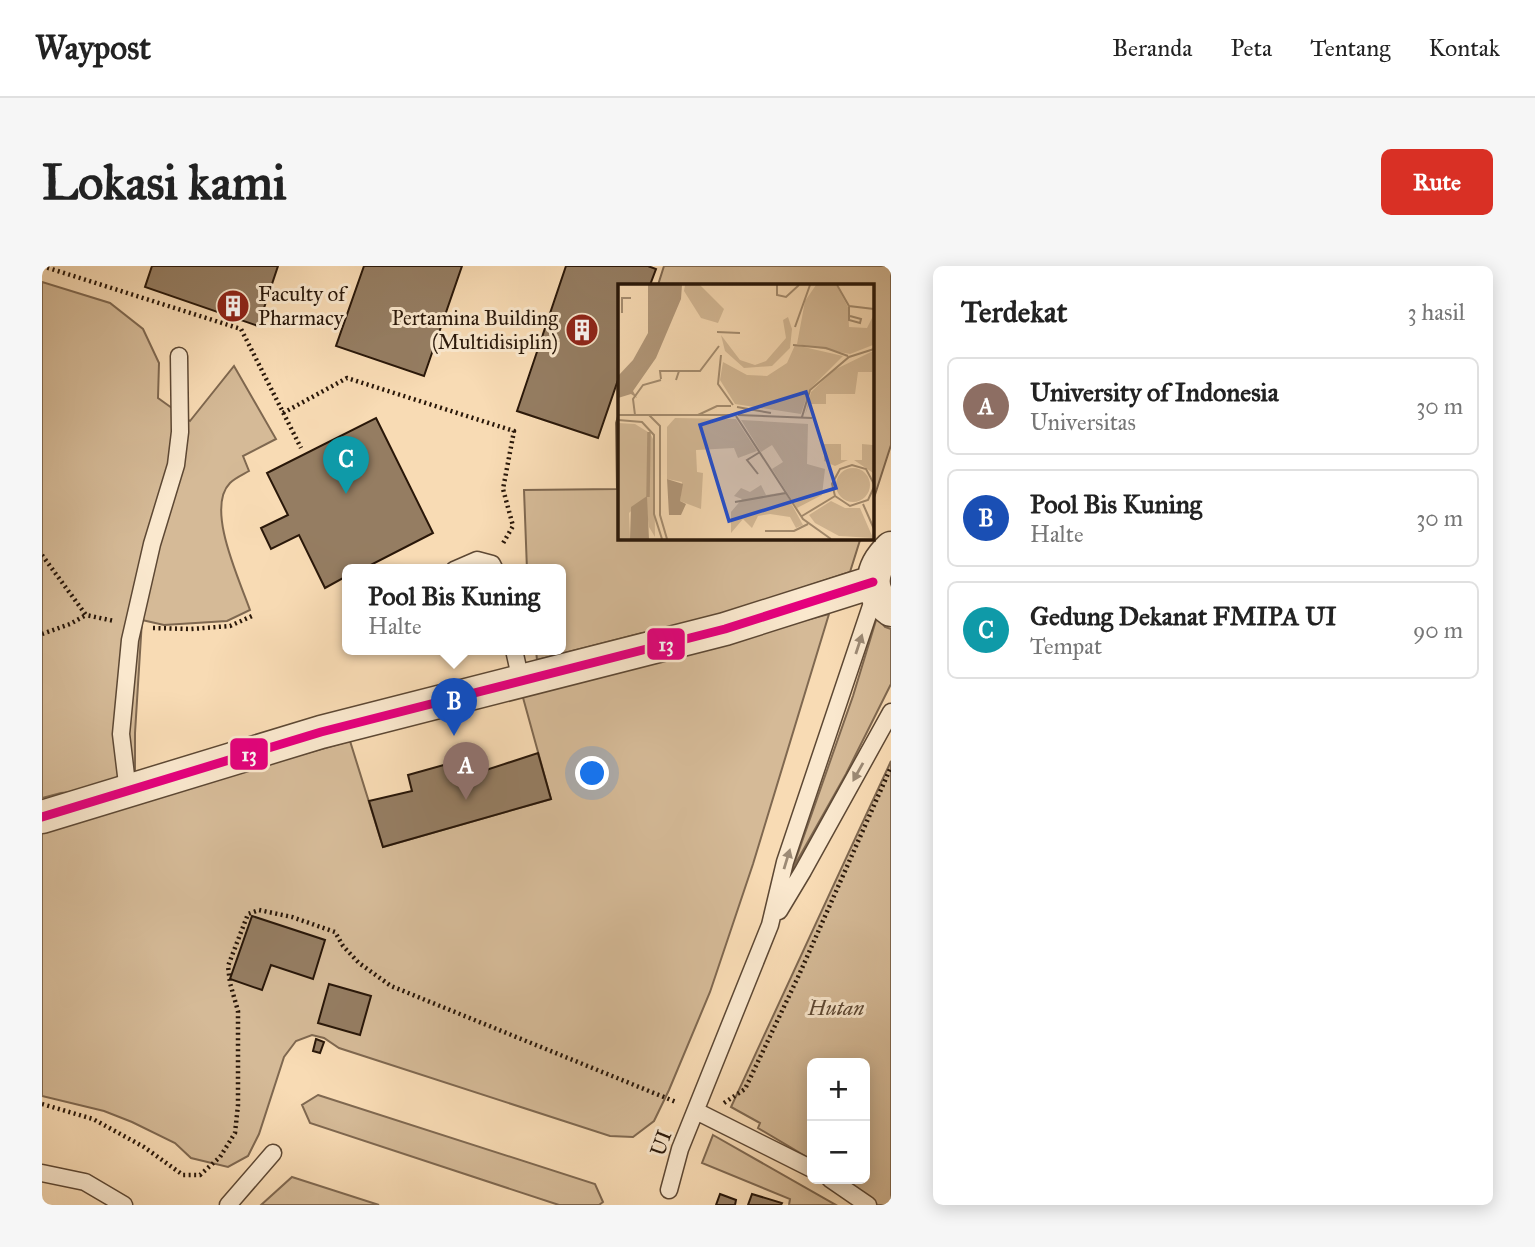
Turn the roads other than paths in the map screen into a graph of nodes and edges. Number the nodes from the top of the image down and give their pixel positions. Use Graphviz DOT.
graph roads {
  1 [pos="179,356"];
  2 [pos="884,570"];
  3 [pos="515,655"];
  4 [pos="521,681"];
  5 [pos="891,712"];
  6 [pos="128,792"];
  7 [pos="42,817"];
  8 [pos="770,925"];
  9 [pos="696,1111"];
  10 [pos="273,1153"];
  11 [pos="807,1166"];
  12 [pos="42,1173"];
  13 [pos="837,1184"];
  14 [pos="669,1190"];
  15 [pos="124,1205"];
  16 [pos="228,1205"];
  17 [pos="868,1205"];
  1 -- 6 [label="lane"];
  2 -- 4 [label="street"];
  8 -- 2 [label="lane, one-way"];
  3 -- 4 [label="lane"];
  4 -- 6 [label="street"];
  5 -- 8 [label="lane, one-way"];
  6 -- 7 [label="street"];
  8 -- 9 [label="lane, UI"];
  9 -- 11 [label="lane"];
  9 -- 14 [label="lane, UI"];
  10 -- 16 [label="lane"];
  12 -- 15 [label="lane"];
  13 -- 17 [label="lane"];
}
